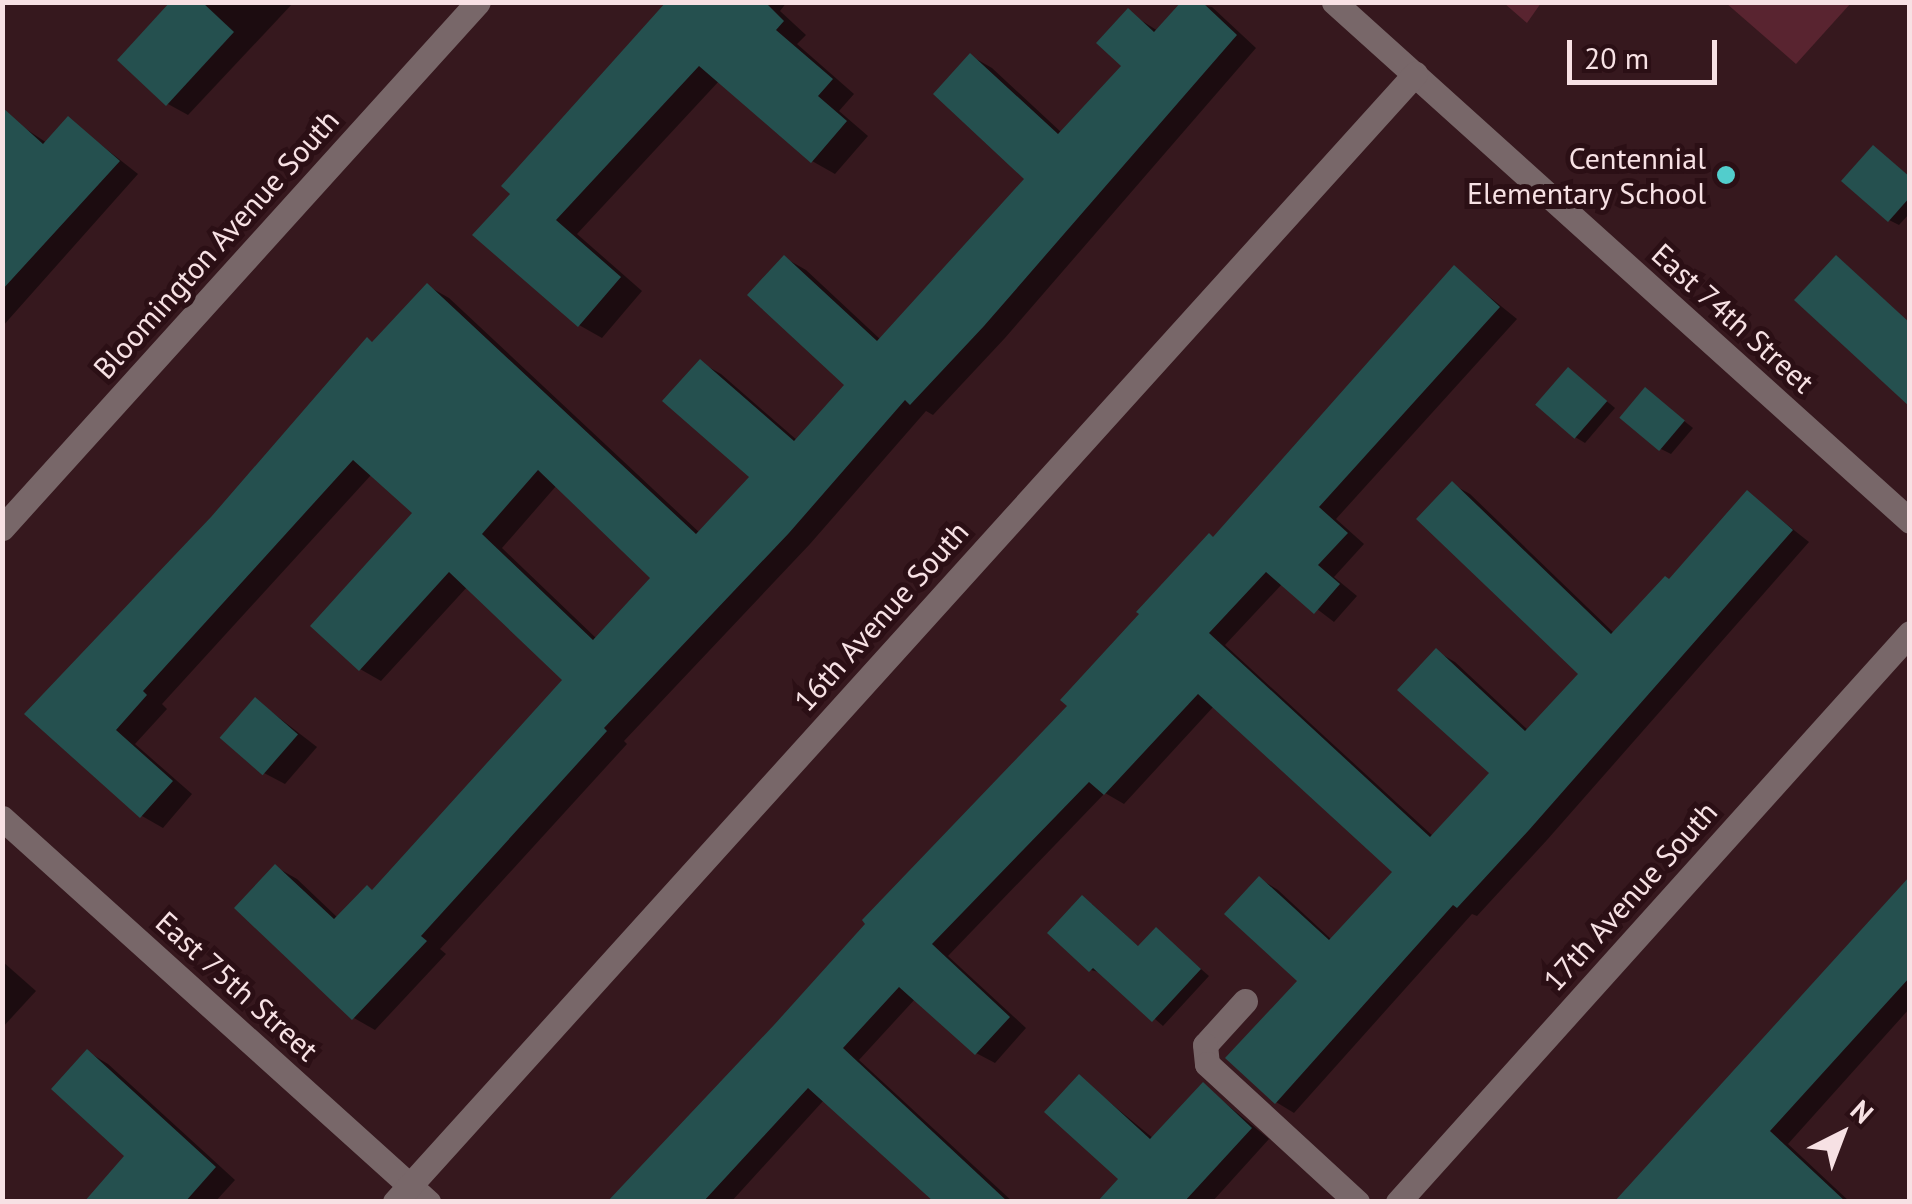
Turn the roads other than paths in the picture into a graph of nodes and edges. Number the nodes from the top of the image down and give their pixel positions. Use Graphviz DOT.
graph roads {
  1 [pos="478,2"];
  2 [pos="1334,2"];
  3 [pos="1415,74"];
  4 [pos="1910,520"];
  5 [pos="2,528"];
  6 [pos="1910,633"];
  7 [pos="2,818"];
  8 [pos="1246,1001"];
  9 [pos="411,1196"];
  10 [pos="1358,1202"];
  11 [pos="1398,1202"];
  1 -- 5 [label="street, Bloomington Avenue South"];
  2 -- 3 [label="street, East 74th Street"];
  3 -- 4 [label="street, East 74th Street"];
  3 -- 9 [label="street, 16th Avenue South"];
  6 -- 11 [label="street, 17th Avenue South"];
  7 -- 9 [label="street, East 75th Street"];
  8 -- 10 [label="street"];
}
